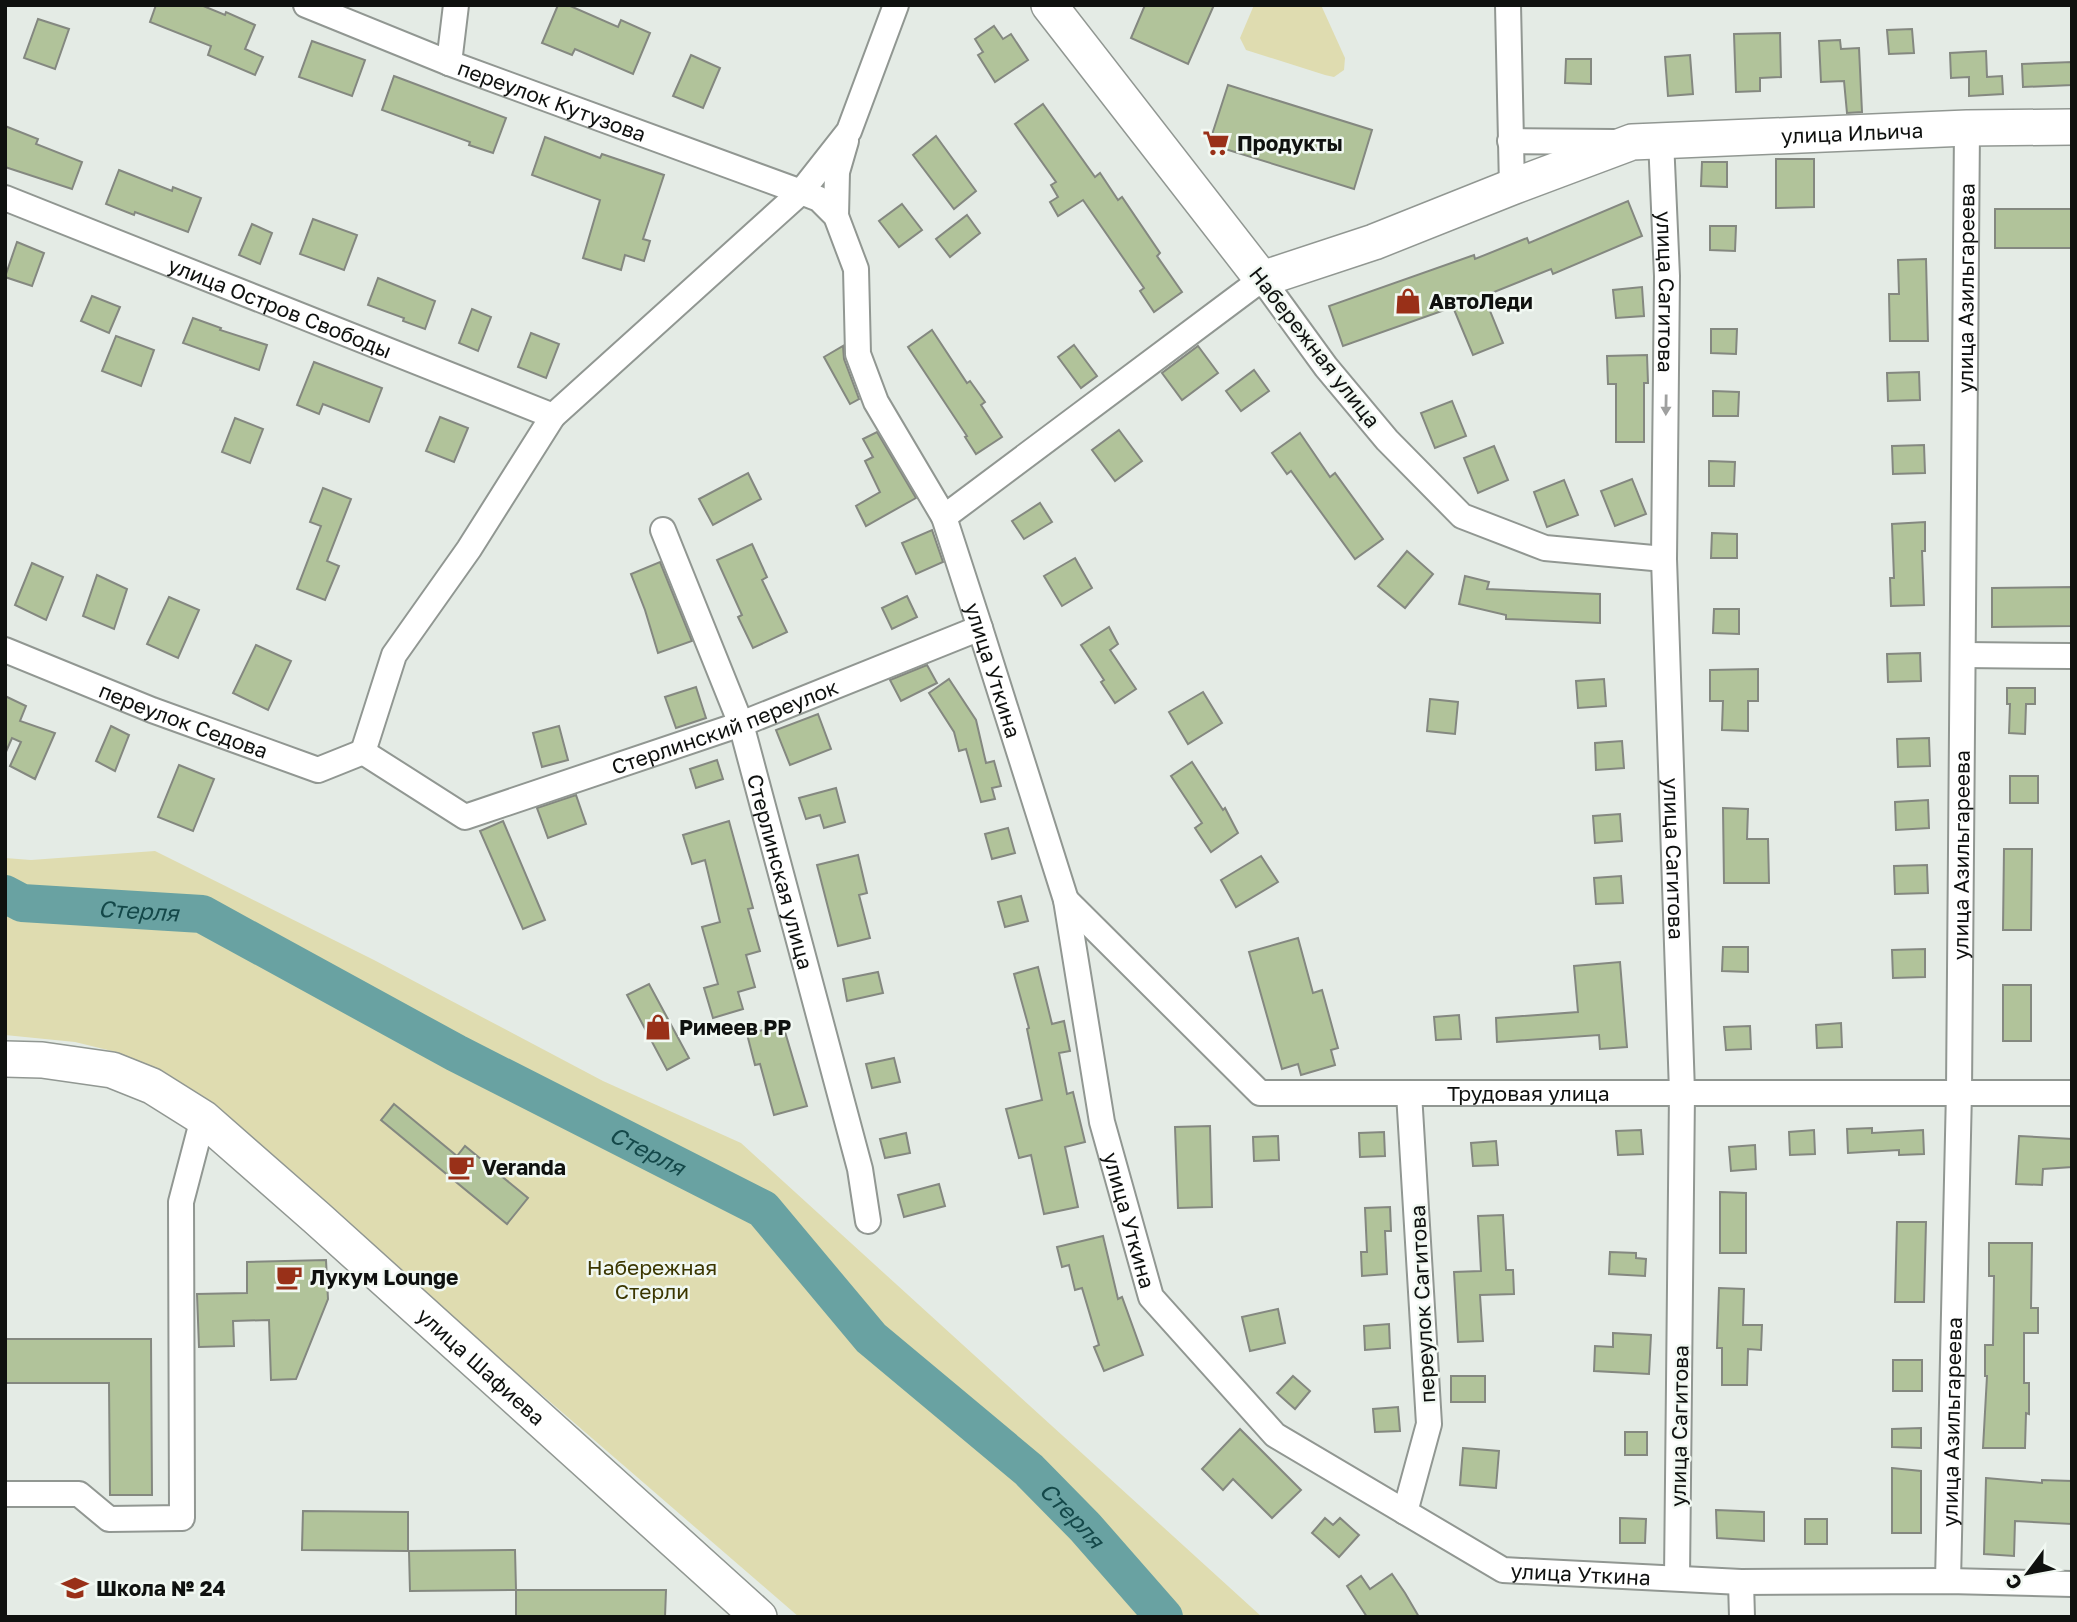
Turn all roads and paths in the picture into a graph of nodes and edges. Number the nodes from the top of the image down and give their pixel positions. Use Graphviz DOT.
graph roads {
  1 [pos="306,5"];
  2 [pos="456,5"];
  3 [pos="896,5"];
  4 [pos="1049,5"];
  5 [pos="1508,5"];
  6 [pos="449,63"];
  7 [pos="2072,127"];
  8 [pos="1967,128"];
  9 [pos="849,131"];
  10 [pos="1510,141"];
  11 [pos="1647,141"];
  12 [pos="1511,187"];
  13 [pos="801,192"];
  14 [pos="5,198"];
  15 [pos="836,216"];
  16 [pos="1262,279"];
  17 [pos="553,416"];
  18 [pos="944,517"];
  19 [pos="663,530"];
  20 [pos="1664,559"];
  21 [pos="980,628"];
  22 [pos="5,650"];
  23 [pos="1964,655"];
  24 [pos="2072,656"];
  25 [pos="741,724"];
  26 [pos="363,752"];
  27 [pos="1066,900"];
  28 [pos="5,1059"];
  29 [pos="1959,1091"];
  30 [pos="1682,1092"];
  31 [pos="1409,1093"];
  32 [pos="2072,1093"];
  33 [pos="203,1118"];
  34 [pos="868,1221"];
  35 [pos="5,1494"];
  36 [pos="1405,1512"];
  37 [pos="1677,1578"];
  38 [pos="1948,1581"];
  39 [pos="1741,1582"];
  40 [pos="2072,1584"];
  41 [pos="759,1617"];
  42 [pos="1742,1617"];
  1 -- 6 [label="street, переулок Кутузова"];
  2 -- 6 [label="street"];
  3 -- 9 [label="street"];
  4 -- 16 [label="street, Набережная улица"];
  5 -- 10 [label="street"];
  6 -- 13 [label="street, переулок Кутузова"];
  7 -- 8 [label="street, улица Ильича"];
  8 -- 11 [label="street, улица Ильича"];
  8 -- 23 [label="street, улица Азильгареева"];
  9 -- 13 [label="street"];
  9 -- 15 [label="street"];
  10 -- 11 [label="street, улица Ильича"];
  10 -- 12 [label="street"];
  11 -- 12 [label="street, улица Ильича"];
  11 -- 20 [label="street, улица Сагитова, one-way"];
  12 -- 16 [label="street, улица Ильича"];
  13 -- 15 [label="street"];
  13 -- 17 [label="street"];
  14 -- 17 [label="street, улица Остров Свободы"];
  15 -- 18 [label="street, улица Уткина"];
  16 -- 18 [label="street"];
  16 -- 20 [label="street, Набережная улица"];
  17 -- 26 [label="street"];
  18 -- 21 [label="street, улица Уткина"];
  19 -- 25 [label="street, Стерлинская улица"];
  20 -- 30 [label="street, улица Сагитова"];
  21 -- 25 [label="street, Стерлинский переулок"];
  21 -- 27 [label="street, улица Уткина"];
  22 -- 26 [label="street, переулок Седова"];
  23 -- 24 [label="street"];
  23 -- 29 [label="street, улица Азильгареева"];
  25 -- 26 [label="street, Стерлинский переулок"];
  25 -- 34 [label="street, Стерлинская улица"];
  27 -- 31 [label="street, Трудовая улица"];
  27 -- 36 [label="street, улица Уткина"];
  28 -- 33 [label="street, улица Шафиева"];
  29 -- 30 [label="street, Трудовая улица"];
  29 -- 32 [label="street, Трудовая улица"];
  29 -- 38 [label="street, улица Азильгареева"];
  30 -- 31 [label="street, Трудовая улица"];
  30 -- 37 [label="street, улица Сагитова"];
  31 -- 36 [label="street, переулок Сагитова"];
  33 -- 35 [label="street"];
  33 -- 41 [label="street, улица Шафиева"];
  36 -- 37 [label="street, улица Уткина"];
  37 -- 39 [label="street, улица Уткина"];
  38 -- 39 [label="street, улица Уткина"];
  38 -- 40 [label="street, улица Уткина"];
  39 -- 42 [label="street"];
}
